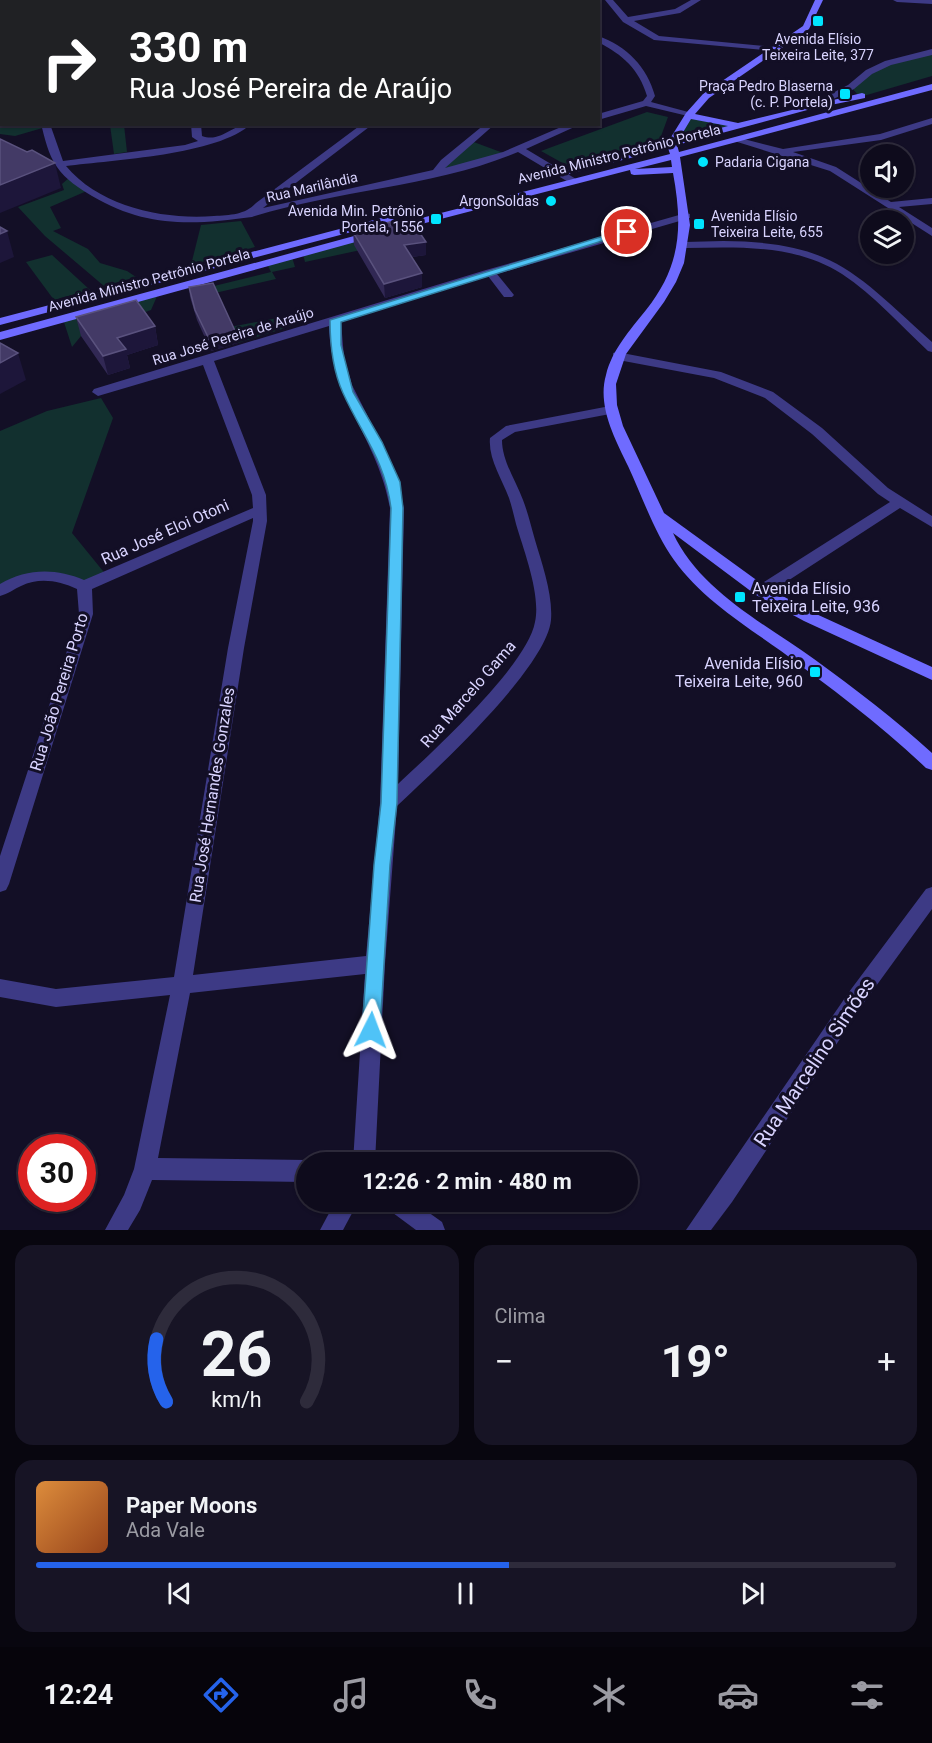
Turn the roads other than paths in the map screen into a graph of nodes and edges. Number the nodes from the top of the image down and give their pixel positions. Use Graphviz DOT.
graph roads {
  1 [pos="609,0"];
  2 [pos="697,0"];
  3 [pos="819,0"];
  4 [pos="897,0"];
  5 [pos="930,2"];
  6 [pos="626,20"];
  7 [pos="600,40"];
  8 [pos="774,49"];
  9 [pos="932,52"];
  10 [pos="932,76"];
  11 [pos="851,87"];
  12 [pos="932,87"];
  13 [pos="860,97"];
  14 [pos="646,103"];
  15 [pos="875,103"];
  16 [pos="810,107"];
  17 [pos="932,110"];
  18 [pos="689,115"];
  19 [pos="600,116"];
  20 [pos="932,117"];
  21 [pos="932,121"];
  22 [pos="754,124"];
  23 [pos="46,126"];
  24 [pos="196,126"];
  25 [pos="244,126"];
  26 [pos="366,126"];
  27 [pos="489,126"];
  28 [pos="572,126"];
  29 [pos="207,141"];
  30 [pos="736,141"];
  31 [pos="672,143"];
  32 [pos="519,149"];
  33 [pos="781,151"];
  34 [pos="675,155"];
  35 [pos="60,164"];
  36 [pos="677,170"];
  37 [pos="562,173"];
  38 [pos="436,174"];
  39 [pos="586,177"];
  40 [pos="573,181"];
  41 [pos="932,201"];
  42 [pos="890,204"];
  43 [pos="252,214"];
  44 [pos="687,216"];
  45 [pos="932,232"];
  46 [pos="685,245"];
  47 [pos="490,272"];
  48 [pos="508,295"];
  49 [pos="335,320"];
  50 [pos="0,322"];
  51 [pos="0,336"];
  52 [pos="932,348"];
  53 [pos="617,356"];
  54 [pos="208,361"];
  55 [pos="98,392"];
  56 [pos="610,410"];
  57 [pos="899,502"];
  58 [pos="260,510"];
  59 [pos="658,515"];
  60 [pos="932,522"];
  61 [pos="84,586"];
  62 [pos="0,591"];
  63 [pos="761,591"];
  64 [pos="932,674"];
  65 [pos="932,763"];
  66 [pos="389,803"];
  67 [pos="0,884"];
  68 [pos="932,895"];
  69 [pos="375,964"];
  70 [pos="182,985"];
  71 [pos="0,988"];
  72 [pos="365,1152"];
  73 [pos="145,1169"];
  74 [pos="296,1171"];
  75 [pos="341,1212"];
  76 [pos="410,1212"];
  77 [pos="116,1230"];
  78 [pos="331,1230"];
  79 [pos="434,1230"];
  80 [pos="697,1230"];
  1 -- 6 [label="street"];
  2 -- 6 [label="street"];
  3 -- 8 [label="main road"];
  4 -- 5 [label="street"];
  6 -- 8 [label="street"];
  7 -- 14 [label="street"];
  8 -- 18 [label="main road"];
  9 -- 11 [label="street, Avenida Ministro Petrônio Portela"];
  10 -- 13 [label="main road, Avenida Ministro Petrônio Portela"];
  11 -- 13 [label="street"];
  11 -- 16 [label="street, Avenida Ministro Petrônio Portela"];
  12 -- 15 [label="main road, Avenida Ministro Petrônio Portela"];
  13 -- 15 [label="street"];
  13 -- 16 [label="main road, Avenida Ministro Petrônio Portela"];
  14 -- 18 [label="street"];
  14 -- 19 [label="street"];
  15 -- 30 [label="main road, Avenida Ministro Petrônio Portela"];
  16 -- 22 [label="main road, Avenida Ministro Petrônio Portela"];
  17 -- 20 [label="street"];
  18 -- 22 [label="main road"];
  18 -- 31 [label="main road"];
  21 -- 33 [label="street"];
  22 -- 31 [label="main road, Avenida Ministro Petrônio Portela"];
  23 -- 35 [label="street"];
  24 -- 29 [label="street"];
  25 -- 29 [label="street"];
  26 -- 43 [label="street"];
  27 -- 38 [label="street"];
  28 -- 32 [label="street, Rua Marilândia"];
  29 -- 35 [label="street"];
  30 -- 33 [label="street"];
  30 -- 34 [label="main road, Avenida Ministro Petrônio Portela"];
  31 -- 34 [label="main road"];
  31 -- 37 [label="main road, Avenida Ministro Petrônio Portela"];
  32 -- 37 [label="street"];
  32 -- 38 [label="street, Rua Marilândia"];
  33 -- 42 [label="street"];
  34 -- 36 [label="main road"];
  34 -- 39 [label="main road, Avenida Ministro Petrônio Portela"];
  35 -- 43 [label="street, Rua Marilândia"];
  36 -- 39 [label="main road"];
  36 -- 44 [label="main road"];
  37 -- 40 [label="street"];
  37 -- 50 [label="main road, Avenida Ministro Petrônio Portela"];
  38 -- 43 [label="street, Rua Marilândia"];
  39 -- 40 [label="main road, Avenida Ministro Petrônio Portela"];
  40 -- 51 [label="main road, Avenida Ministro Petrônio Portela"];
  41 -- 42 [label="street"];
  42 -- 45 [label="street"];
  44 -- 46 [label="main road"];
  44 -- 47 [label="street, Rua José Pereira de Araújo"];
  46 -- 52 [label="street"];
  46 -- 53 [label="main road"];
  47 -- 48 [label="street"];
  47 -- 49 [label="street, Rua José Pereira de Araújo"];
  49 -- 54 [label="street, Rua José Pereira de Araújo"];
  49 -- 66 [label="street"];
  53 -- 56 [label="main road"];
  53 -- 57 [label="street"];
  54 -- 55 [label="street, Rua José Pereira de Araújo"];
  54 -- 58 [label="street, Rua José Hernandes Gonzales"];
  56 -- 59 [label="main road"];
  56 -- 66 [label="street, Rua Marcelo Gama"];
  57 -- 60 [label="street"];
  57 -- 63 [label="street"];
  58 -- 61 [label="street, Rua José Eloi Otoni"];
  58 -- 70 [label="street, Rua José Hernandes Gonzales"];
  59 -- 63 [label="main road"];
  59 -- 65 [label="main road"];
  61 -- 62 [label="street"];
  61 -- 67 [label="street, Rua João Pereira Porto"];
  63 -- 64 [label="main road"];
  66 -- 69 [label="street"];
  68 -- 80 [label="street, Rua Marcelino Simões"];
  69 -- 70 [label="street"];
  69 -- 72 [label="street"];
  70 -- 71 [label="street"];
  70 -- 73 [label="street, Rua José Hernandes Gonzales"];
  73 -- 74 [label="street"];
  73 -- 77 [label="street, Rua José Hernandes Gonzales"];
  75 -- 78 [label="street"];
  76 -- 79 [label="street"];
}
